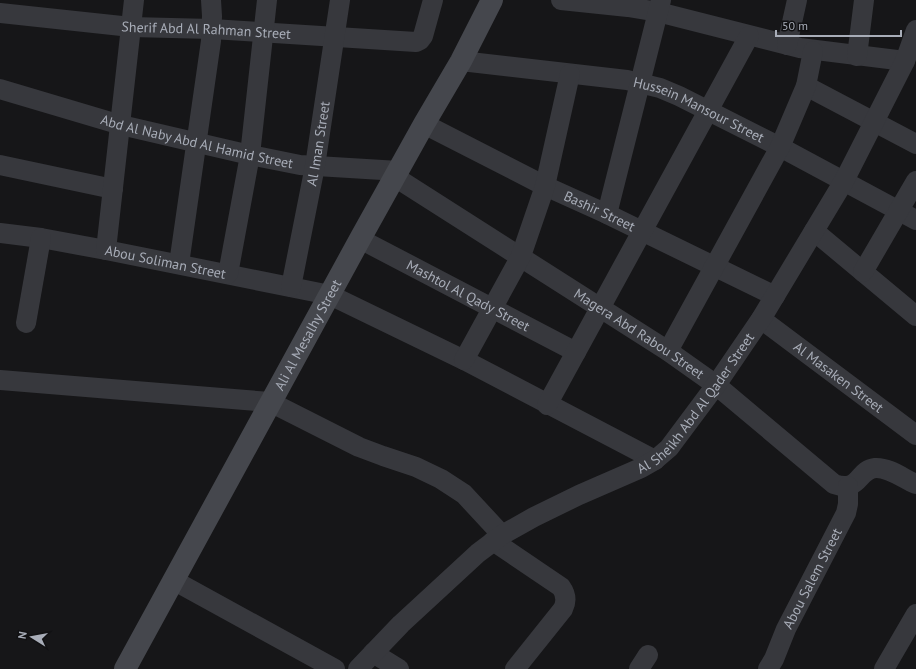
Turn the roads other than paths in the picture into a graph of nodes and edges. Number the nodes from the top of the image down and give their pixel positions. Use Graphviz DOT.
graph roads {
  1 [pos="134,0"];
  2 [pos="211,0"];
  3 [pos="267,0"];
  4 [pos="340,0"];
  5 [pos="433,0"];
  6 [pos="492,0"];
  7 [pos="561,0"];
  8 [pos="797,0"];
  9 [pos="864,0"];
  10 [pos="590,1"];
  11 [pos="659,6"];
  12 [pos="0,13"];
  13 [pos="131,28"];
  14 [pos="212,29"];
  15 [pos="916,30"];
  16 [pos="264,32"];
  17 [pos="749,36"];
  18 [pos="334,37"];
  19 [pos="787,45"];
  20 [pos="813,50"];
  21 [pos="857,56"];
  22 [pos="461,62"];
  23 [pos="907,70"];
  24 [pos="570,74"];
  25 [pos="640,83"];
  26 [pos="806,86"];
  27 [pos="0,89"];
  28 [pos="708,111"];
  29 [pos="874,122"];
  30 [pos="424,124"];
  31 [pos="121,125"];
  32 [pos="196,142"];
  33 [pos="916,144"];
  34 [pos="780,147"];
  35 [pos="250,155"];
  36 [pos="0,165"];
  37 [pos="315,166"];
  38 [pos="397,174"];
  39 [pos="916,181"];
  40 [pos="844,182"];
  41 [pos="545,186"];
  42 [pos="113,189"];
  43 [pos="607,214"];
  44 [pos="908,215"];
  45 [pos="642,231"];
  46 [pos="814,231"];
  47 [pos="0,233"];
  48 [pos="41,238"];
  49 [pos="360,239"];
  50 [pos="106,250"];
  51 [pos="521,256"];
  52 [pos="179,264"];
  53 [pos="716,267"];
  54 [pos="863,272"];
  55 [pos="228,274"];
  56 [pos="291,287"];
  57 [pos="330,295"];
  58 [pos="775,296"];
  59 [pos="600,308"];
  60 [pos="493,309"];
  61 [pos="915,311"];
  62 [pos="761,319"];
  63 [pos="26,323"];
  64 [pos="668,351"];
  65 [pos="576,352"];
  66 [pos="464,360"];
  67 [pos="0,380"];
  68 [pos="716,385"];
  69 [pos="270,402"];
  70 [pos="548,405"];
  71 [pos="916,435"];
  72 [pos="655,460"];
  73 [pos="916,484"];
  74 [pos="848,486"];
  75 [pos="498,538"];
  76 [pos="173,580"];
  77 [pos="916,614"];
  78 [pos="373,653"];
  79 [pos="125,669"];
  80 [pos="334,669"];
  81 [pos="358,669"];
  82 [pos="399,669"];
  83 [pos="516,669"];
  84 [pos="768,669"];
  85 [pos="884,669"];
  1 -- 13 [label="street"];
  2 -- 14 [label="street"];
  3 -- 16 [label="street"];
  4 -- 18 [label="street, Al Iman Street"];
  5 -- 18 [label="street, Sherif Abd Al Rahman Street"];
  6 -- 22 [label="street, Ali Al Mesalhy Street"];
  7 -- 10 [label="street"];
  8 -- 19 [label="street"];
  9 -- 21 [label="street"];
  10 -- 11 [label="street"];
  11 -- 17 [label="street"];
  11 -- 25 [label="street"];
  12 -- 13 [label="street, Sherif Abd Al Rahman Street"];
  13 -- 14 [label="street, Sherif Abd Al Rahman Street"];
  13 -- 31 [label="street"];
  14 -- 16 [label="street, Sherif Abd Al Rahman Street"];
  14 -- 32 [label="street"];
  15 -- 23 [label="street, Al Sheikh Abd Al Qader Street"];
  16 -- 18 [label="street, Sherif Abd Al Rahman Street"];
  16 -- 35 [label="street"];
  17 -- 19 [label="street"];
  17 -- 28 [label="street"];
  18 -- 37 [label="street, Al Iman Street"];
  19 -- 20 [label="street"];
  20 -- 21 [label="street"];
  20 -- 26 [label="street"];
  21 -- 23 [label="street"];
  22 -- 24 [label="street, Hussein Mansour Street"];
  22 -- 30 [label="street, Ali Al Mesalhy Street"];
  23 -- 29 [label="street, Al Sheikh Abd Al Qader Street"];
  24 -- 25 [label="street, Hussein Mansour Street"];
  24 -- 41 [label="street"];
  25 -- 28 [label="street, Hussein Mansour Street"];
  25 -- 43 [label="street"];
  26 -- 29 [label="street"];
  26 -- 34 [label="street"];
  27 -- 31 [label="street, Abd Al Naby Abd Al Hamid Street"];
  28 -- 34 [label="street, Hussein Mansour Street"];
  28 -- 45 [label="street"];
  29 -- 33 [label="street"];
  29 -- 40 [label="street, Al Sheikh Abd Al Qader Street"];
  30 -- 38 [label="street, Ali Al Mesalhy Street"];
  30 -- 41 [label="street, Bashir Street"];
  31 -- 32 [label="street, Abd Al Naby Abd Al Hamid Street"];
  31 -- 42 [label="street"];
  32 -- 35 [label="street, Abd Al Naby Abd Al Hamid Street"];
  32 -- 52 [label="street"];
  34 -- 40 [label="street, Hussein Mansour Street"];
  34 -- 53 [label="street"];
  35 -- 37 [label="street, Abd Al Naby Abd Al Hamid Street"];
  35 -- 55 [label="street"];
  36 -- 42 [label="street"];
  37 -- 38 [label="street, Abd Al Naby Abd Al Hamid Street"];
  37 -- 56 [label="street, Al Iman Street"];
  38 -- 49 [label="street, Ali Al Mesalhy Street"];
  38 -- 51 [label="street, Magera Abd Rabou Street"];
  39 -- 44 [label="street"];
  40 -- 44 [label="street, Hussein Mansour Street"];
  40 -- 46 [label="street, Al Sheikh Abd Al Qader Street"];
  41 -- 43 [label="street, Bashir Street"];
  41 -- 51 [label="street"];
  42 -- 50 [label="street"];
  43 -- 45 [label="street, Bashir Street"];
  44 -- 54 [label="street"];
  45 -- 53 [label="street, Bashir Street"];
  45 -- 59 [label="street"];
  46 -- 54 [label="street"];
  46 -- 58 [label="street, Al Sheikh Abd Al Qader Street"];
  47 -- 48 [label="street, Abou Soliman Street"];
  48 -- 50 [label="street, Abou Soliman Street"];
  48 -- 63 [label="street"];
  49 -- 57 [label="street, Ali Al Mesalhy Street"];
  49 -- 60 [label="street, Mashtol Al Qady Street"];
  50 -- 52 [label="street, Abou Soliman Street"];
  51 -- 59 [label="street, Magera Abd Rabou Street"];
  51 -- 60 [label="street"];
  52 -- 55 [label="street, Abou Soliman Street"];
  53 -- 58 [label="street, Bashir Street"];
  53 -- 64 [label="street"];
  54 -- 61 [label="street"];
  55 -- 56 [label="street, Abou Soliman Street"];
  56 -- 57 [label="street, Abou Soliman Street"];
  57 -- 66 [label="street, Abou Soliman Street"];
  57 -- 69 [label="street, Ali Al Mesalhy Street"];
  58 -- 62 [label="street, Al Sheikh Abd Al Qader Street"];
  59 -- 64 [label="street, Magera Abd Rabou Street"];
  59 -- 65 [label="street"];
  60 -- 65 [label="street, Mashtol Al Qady Street"];
  60 -- 66 [label="street"];
  62 -- 68 [label="street, Al Sheikh Abd Al Qader Street"];
  62 -- 71 [label="street, Al Masaken Street"];
  64 -- 68 [label="street, Magera Abd Rabou Street"];
  65 -- 70 [label="street"];
  66 -- 70 [label="street, Abou Soliman Street"];
  67 -- 69 [label="street"];
  68 -- 72 [label="street, Al Sheikh Abd Al Qader Street"];
  68 -- 74 [label="street, Magera Abd Rabou Street"];
  69 -- 75 [label="street"];
  69 -- 76 [label="street, Ali Al Mesalhy Street"];
  70 -- 72 [label="street, Abou Soliman Street"];
  72 -- 75 [label="street, Al Sheikh Abd Al Qader Street"];
  73 -- 74 [label="street"];
  74 -- 84 [label="street, Abou Salem Street"];
  75 -- 78 [label="street, Al Sheikh Abd Al Qader Street"];
  75 -- 83 [label="street"];
  76 -- 79 [label="street, Ali Al Mesalhy Street"];
  76 -- 80 [label="street"];
  77 -- 85 [label="street"];
  78 -- 81 [label="street, Al Sheikh Abd Al Qader Street"];
  78 -- 82 [label="street"];
}
